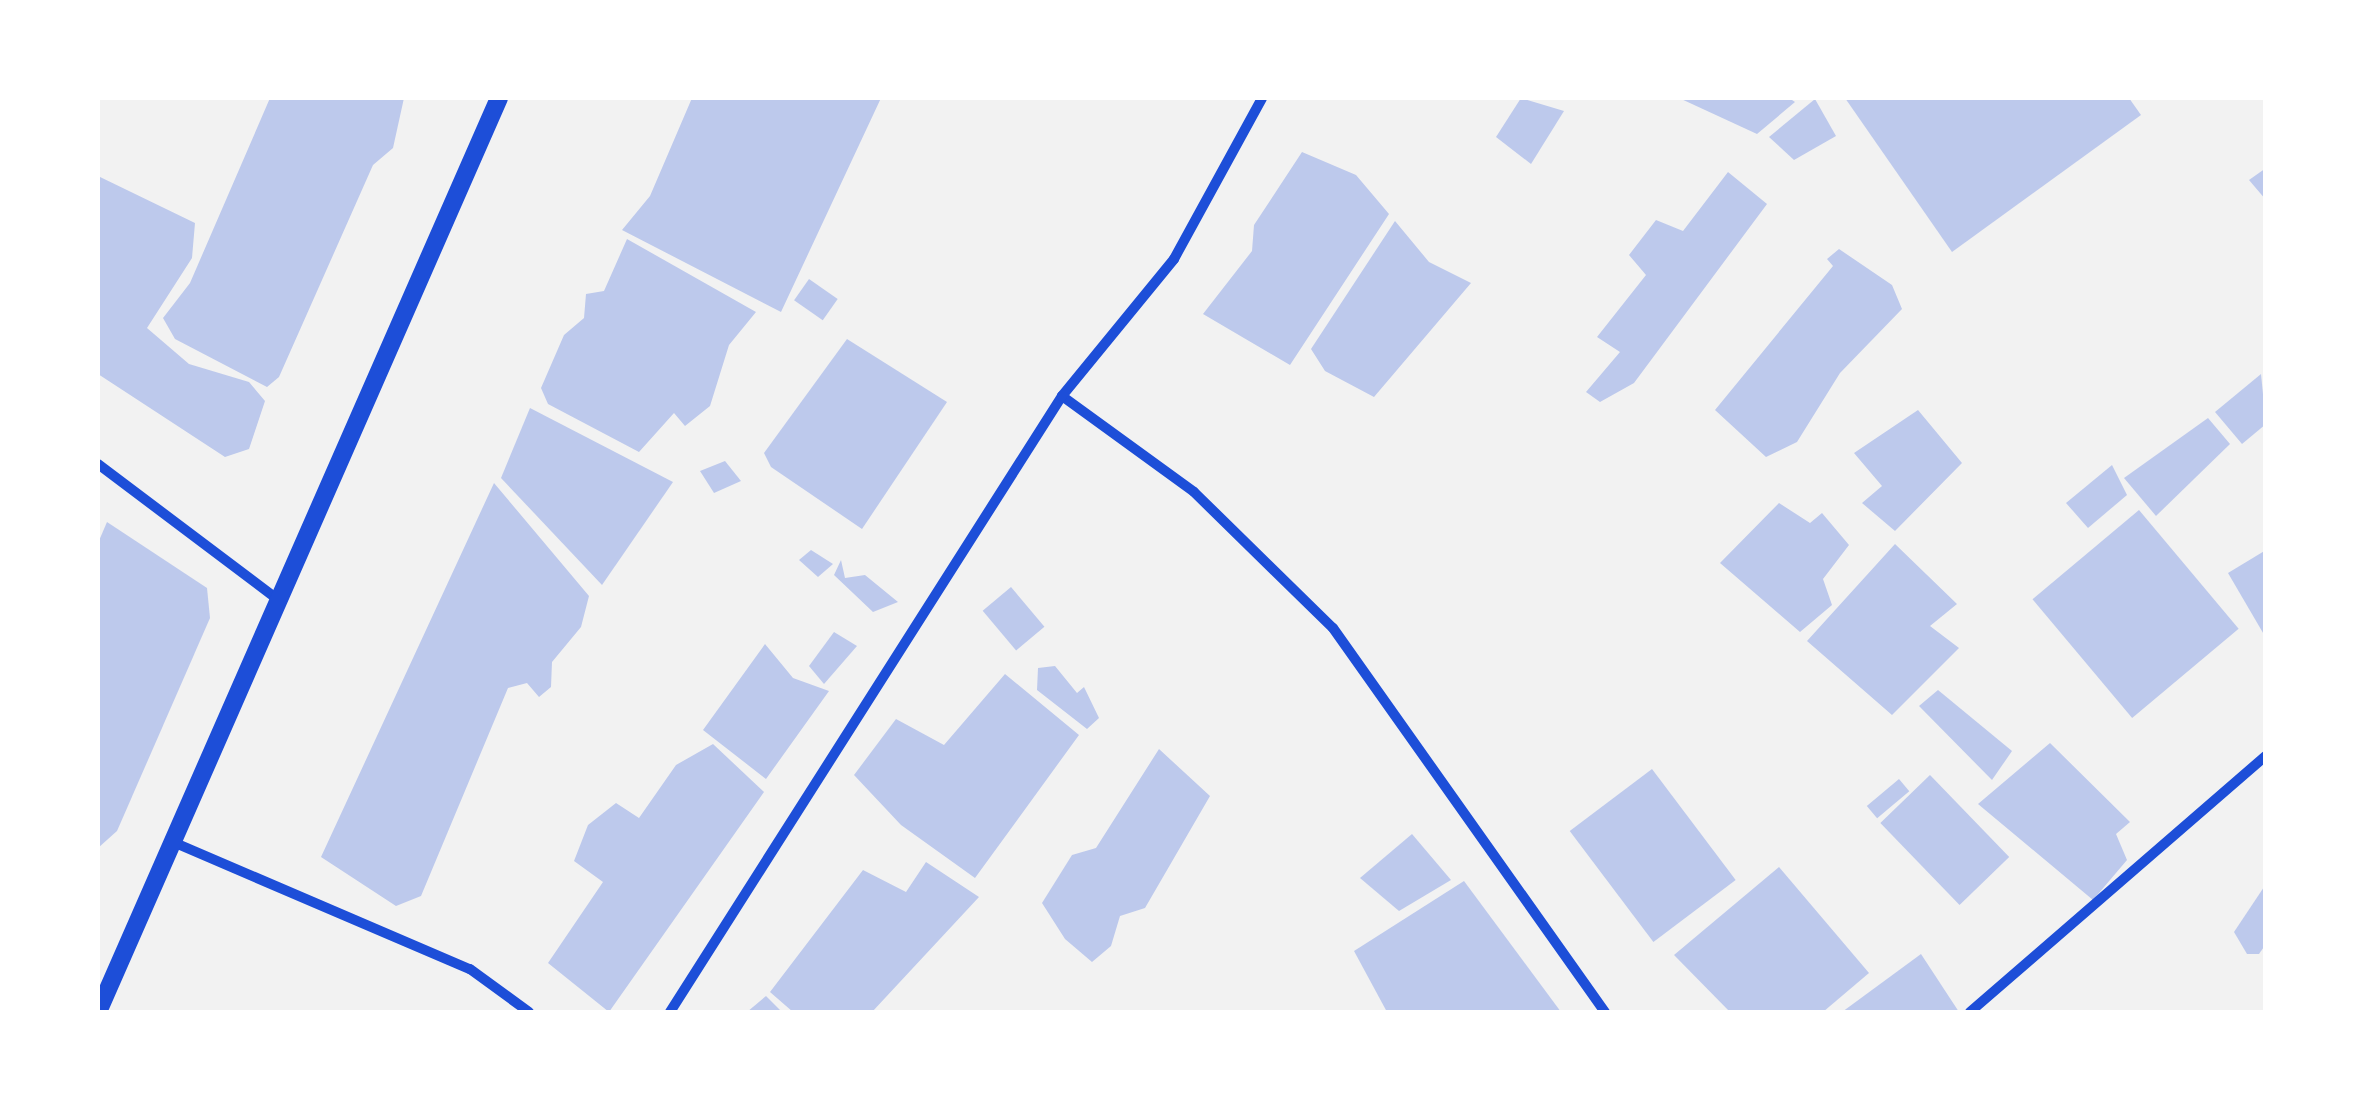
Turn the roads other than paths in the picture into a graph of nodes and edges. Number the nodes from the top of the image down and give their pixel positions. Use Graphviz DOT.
graph roads {
  1 [pos="499,98"];
  2 [pos="1262,98"];
  3 [pos="1062,396"];
  4 [pos="98,464"];
  5 [pos="276,598"];
  6 [pos="2266,756"];
  7 [pos="173,842"];
  8 [pos="98,1012"];
  9 [pos="528,1012"];
  10 [pos="670,1012"];
  11 [pos="1605,1012"];
  12 [pos="1970,1012"];
  1 -- 5 [label="street"];
  2 -- 3 [label="street"];
  3 -- 10 [label="street"];
  3 -- 11 [label="street"];
  4 -- 5 [label="street"];
  5 -- 7 [label="street"];
  6 -- 12 [label="street"];
  7 -- 8 [label="street"];
  7 -- 9 [label="street"];
}
